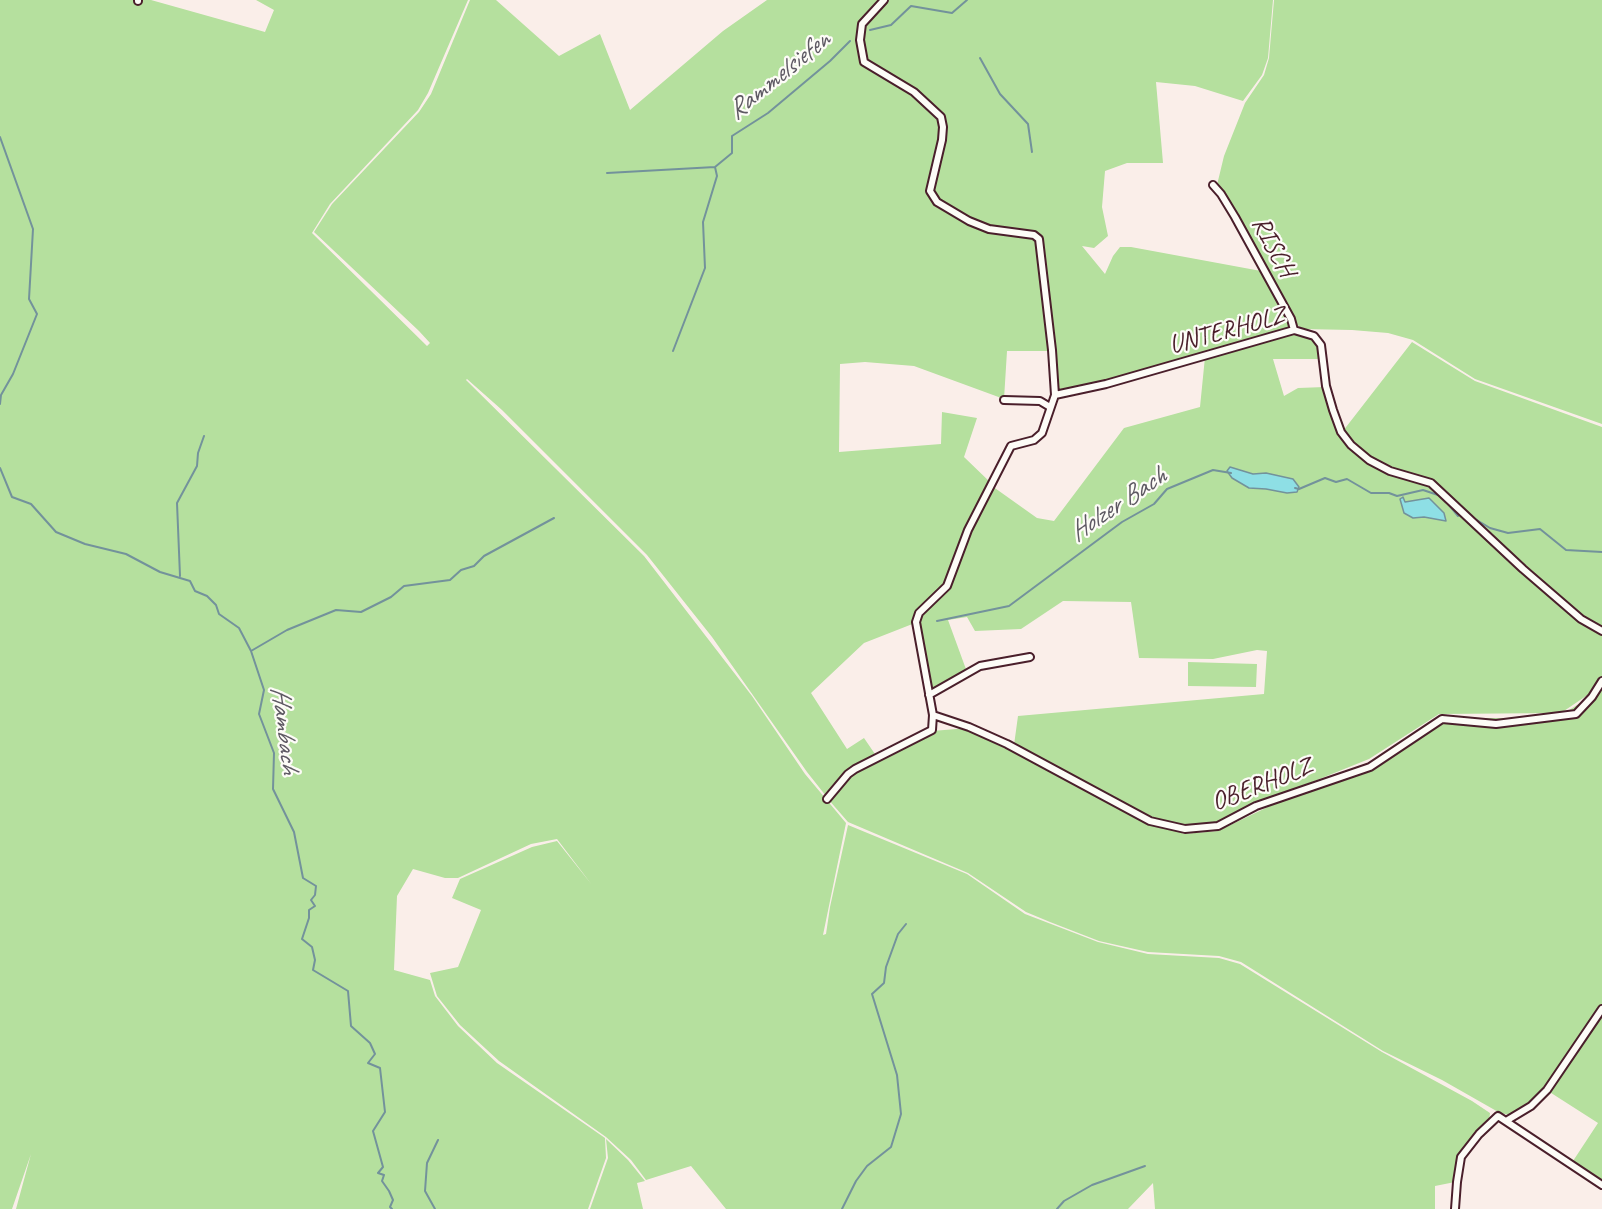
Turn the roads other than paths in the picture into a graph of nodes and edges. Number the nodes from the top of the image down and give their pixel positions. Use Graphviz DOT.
graph roads {
  1 [pos="884,0"];
  2 [pos="1213,186"];
  3 [pos="1294,330"];
  4 [pos="1055,395"];
  5 [pos="1004,400"];
  6 [pos="1050,407"];
  7 [pos="1602,631"];
  8 [pos="1030,657"];
  9 [pos="1602,681"];
  10 [pos="929,695"];
  11 [pos="933,715"];
  12 [pos="827,799"];
  13 [pos="1602,1009"];
  14 [pos="1506,1121"];
  15 [pos="1602,1185"];
  16 [pos="1455,1209"];
  1 -- 4 [label="street"];
  2 -- 3 [label="street, RISCH"];
  3 -- 4 [label="street, UNTERHOLZ"];
  3 -- 7 [label="street, UNTERHOLZ"];
  4 -- 6 [label="street"];
  5 -- 6 [label="street"];
  6 -- 10 [label="street"];
  8 -- 10 [label="street"];
  9 -- 11 [label="street, OBERHOLZ"];
  10 -- 11 [label="street"];
  11 -- 12 [label="street"];
  13 -- 14 [label="street"];
  14 -- 15 [label="street"];
  14 -- 16 [label="street"];
}
